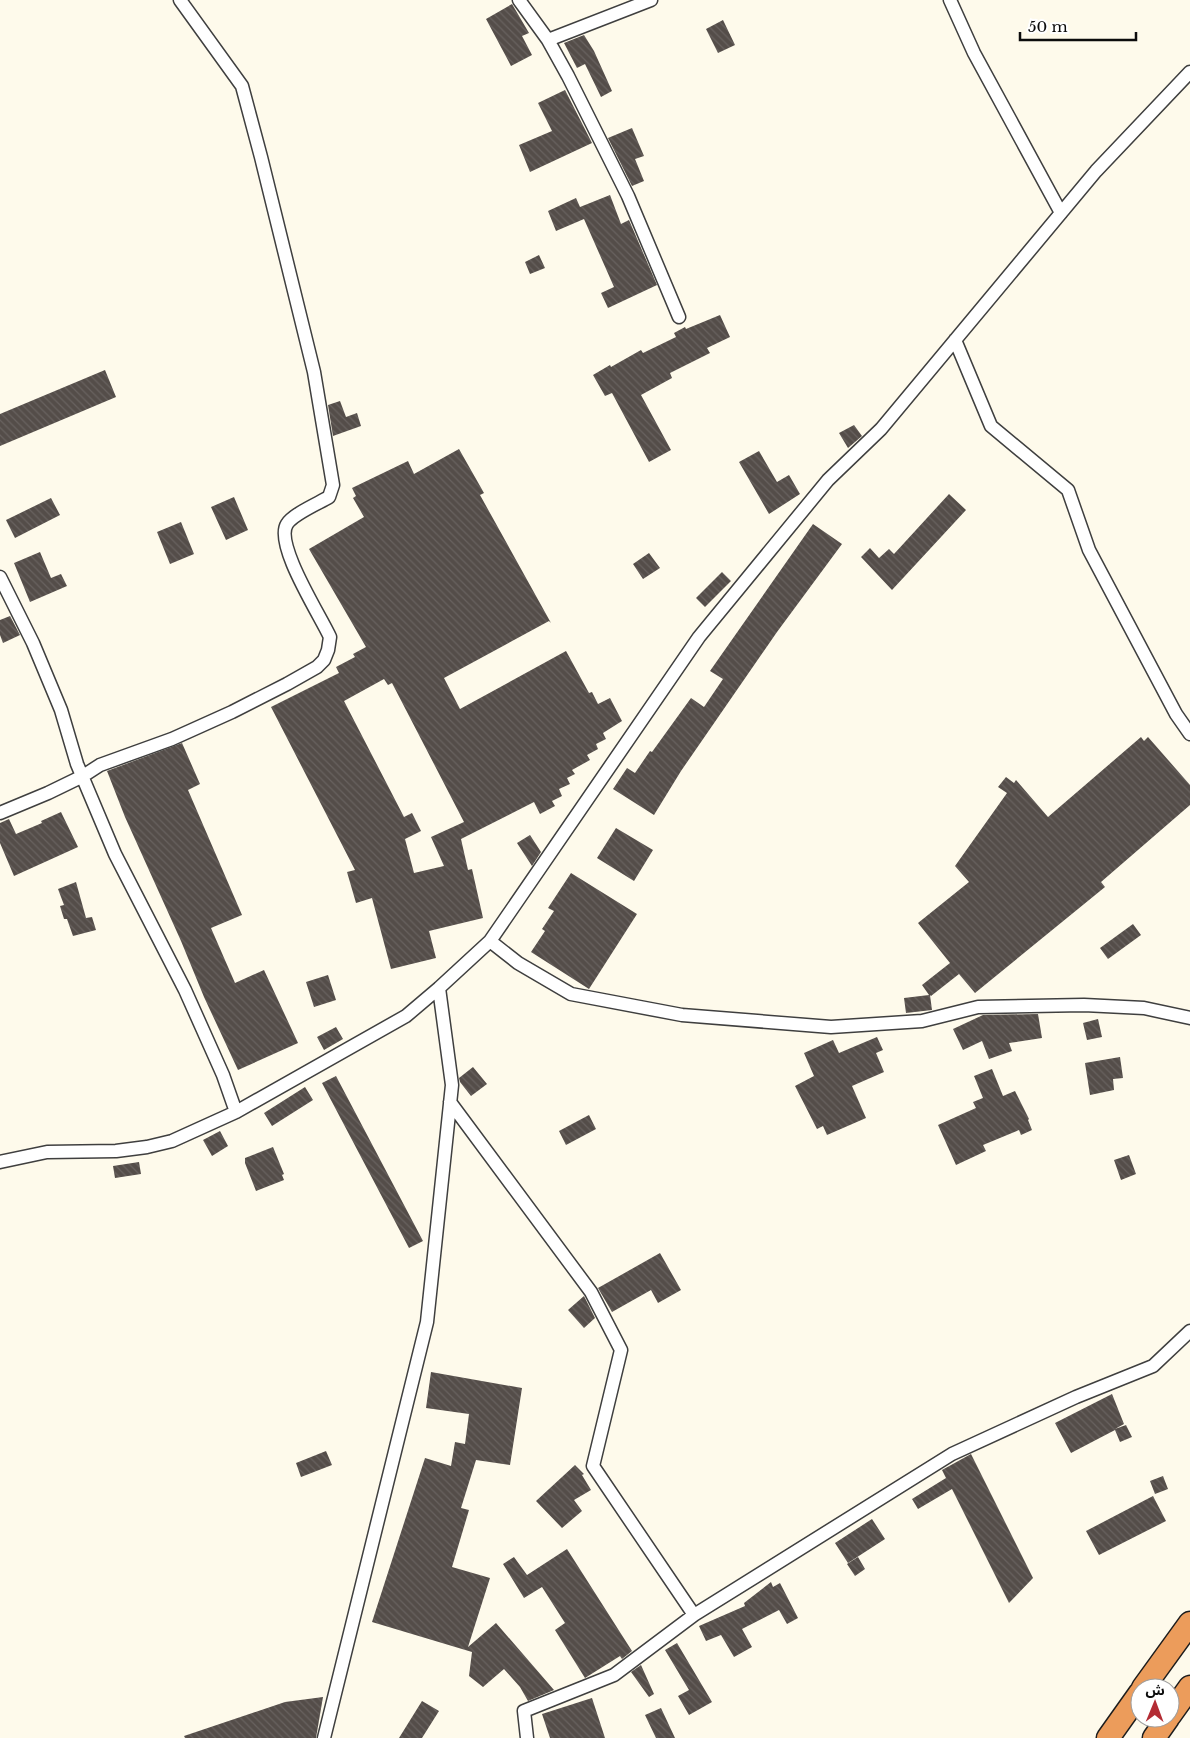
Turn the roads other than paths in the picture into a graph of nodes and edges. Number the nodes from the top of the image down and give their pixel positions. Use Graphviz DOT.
graph roads {
  1 [pos="180,0"];
  2 [pos="519,0"];
  3 [pos="652,0"];
  4 [pos="950,0"];
  5 [pos="548,40"];
  6 [pos="1190,72"];
  7 [pos="1061,213"];
  8 [pos="679,317"];
  9 [pos="955,340"];
  10 [pos="0,577"];
  11 [pos="1190,734"];
  12 [pos="83,776"];
  13 [pos="0,813"];
  14 [pos="490,941"];
  15 [pos="439,988"];
  16 [pos="1190,1018"];
  17 [pos="450,1102"];
  18 [pos="236,1112"];
  19 [pos="0,1162"];
  20 [pos="1190,1331"];
  21 [pos="694,1615"];
  22 [pos="1190,1623"];
  23 [pos="1151,1678"];
  24 [pos="1190,1687"];
  25 [pos="1180,1701"];
  26 [pos="1130,1707"];
  27 [pos="324,1738"];
  28 [pos="527,1738"];
  29 [pos="1108,1738"];
  1 -- 12 [label="street"];
  2 -- 5 [label="street"];
  3 -- 5 [label="street"];
  4 -- 7 [label="street"];
  5 -- 8 [label="street"];
  6 -- 7 [label="street"];
  7 -- 9 [label="street"];
  9 -- 11 [label="street"];
  9 -- 14 [label="street"];
  10 -- 12 [label="street"];
  12 -- 13 [label="street"];
  12 -- 18 [label="street"];
  14 -- 15 [label="street"];
  14 -- 16 [label="street"];
  15 -- 17 [label="street"];
  15 -- 18 [label="street"];
  17 -- 21 [label="street"];
  17 -- 27 [label="street"];
  18 -- 19 [label="street"];
  20 -- 21 [label="street"];
  21 -- 28 [label="street"];
  22 -- 23 [label="highway"];
  24 -- 25 [label="highway"];
  26 -- 29 [label="highway"];
}
